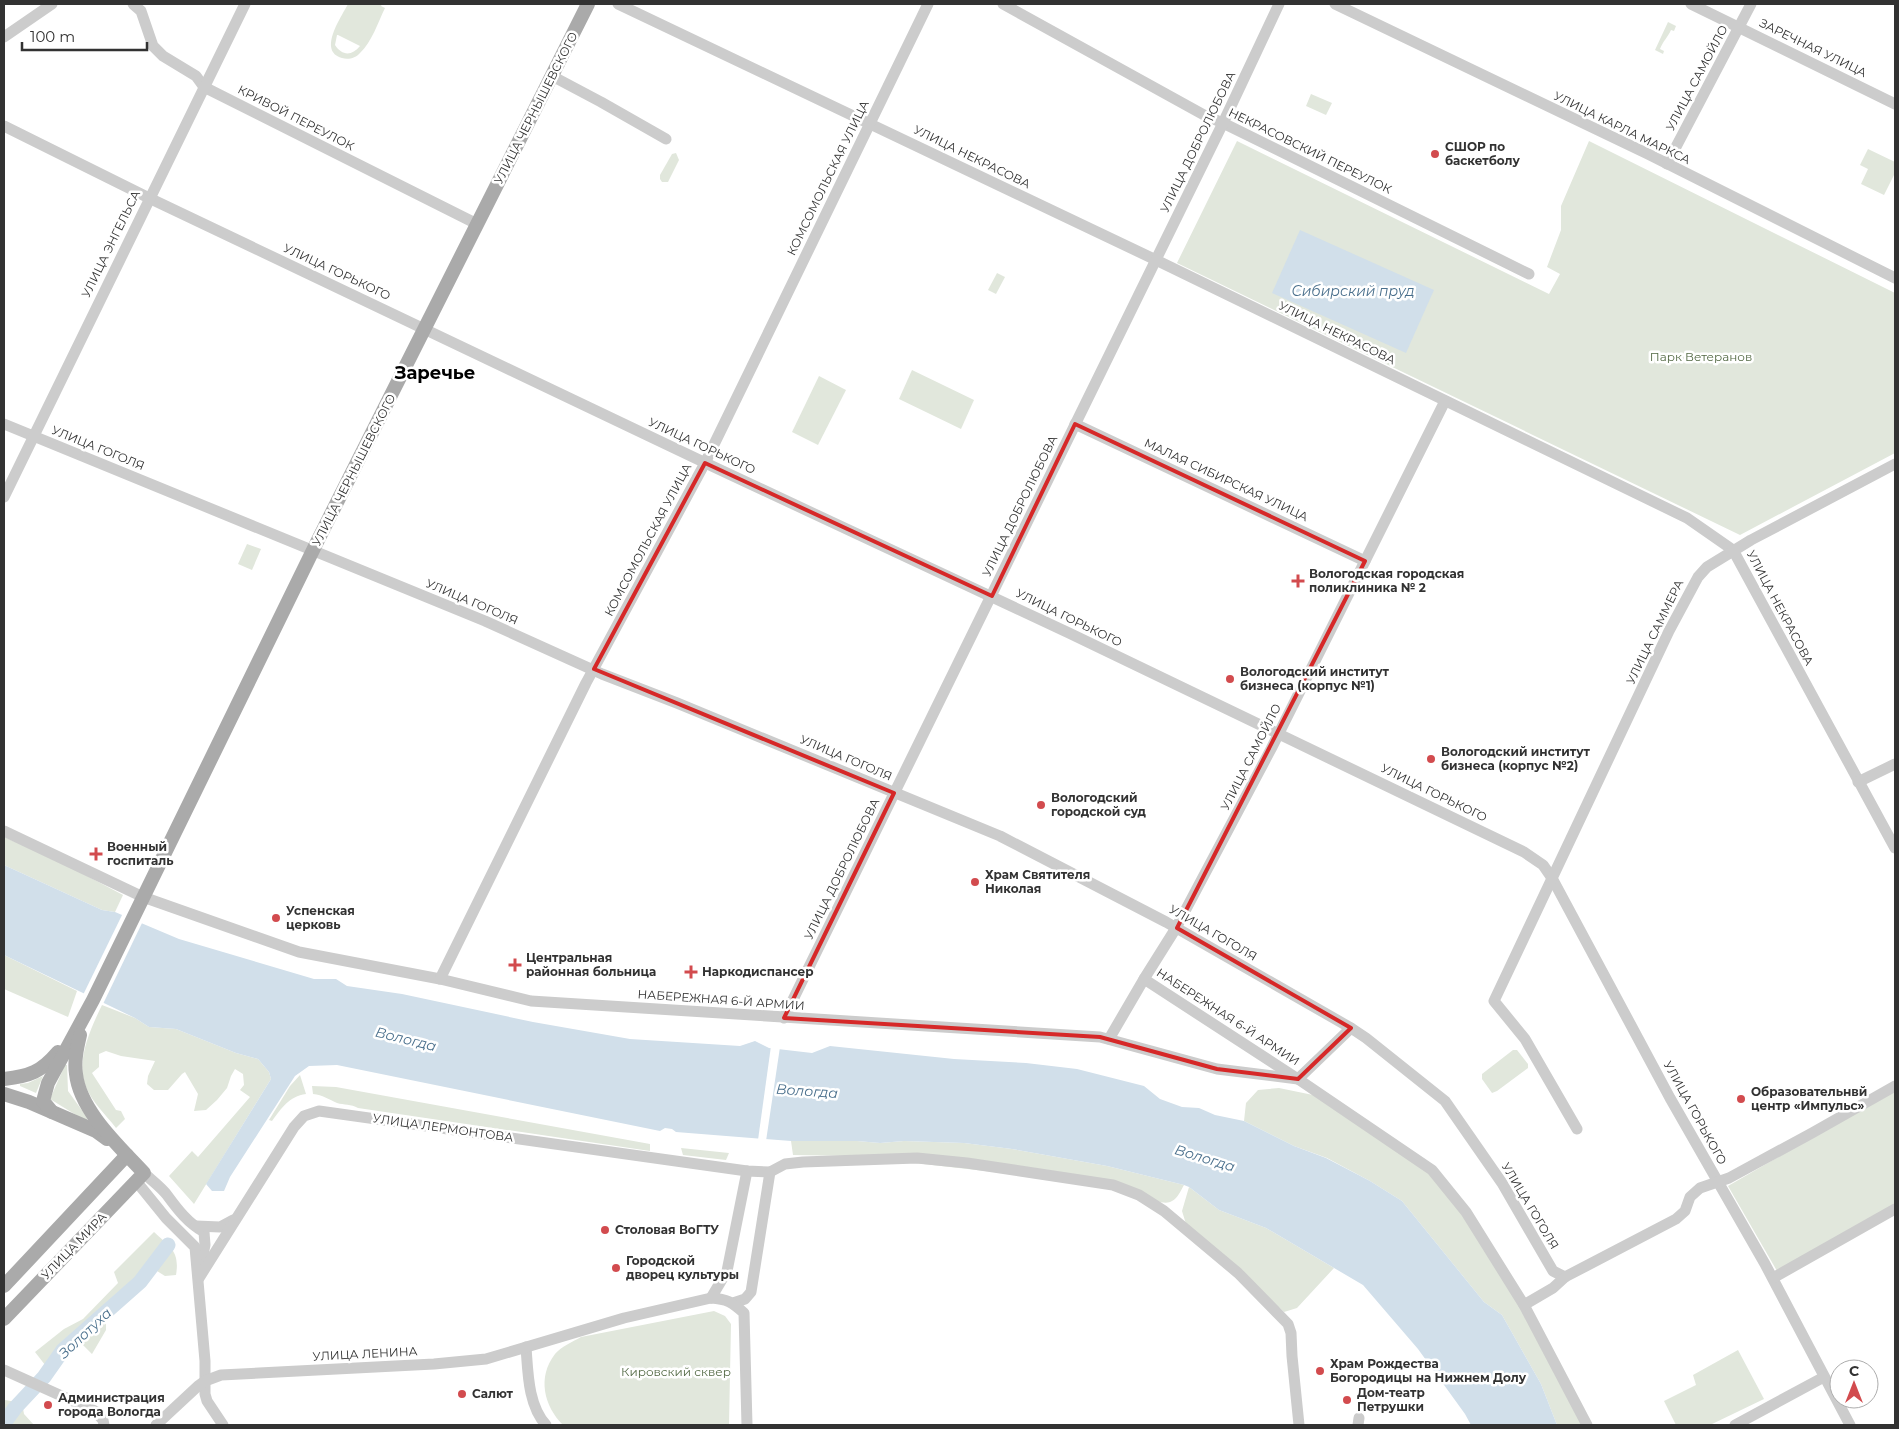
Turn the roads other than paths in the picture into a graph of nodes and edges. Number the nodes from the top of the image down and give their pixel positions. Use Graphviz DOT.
graph roads {
  1 [pos="52,4"];
  2 [pos="133,4"];
  3 [pos="245,4"];
  4 [pos="588,4"];
  5 [pos="618,4"];
  6 [pos="928,4"];
  7 [pos="1003,4"];
  8 [pos="1279,4"];
  9 [pos="1336,4"];
  10 [pos="1691,4"];
  11 [pos="1751,4"];
  12 [pos="1740,28"];
  13 [pos="4,38"];
  14 [pos="552,76"];
  15 [pos="204,87"];
  16 [pos="1895,104"];
  17 [pos="870,123"];
  18 [pos="1223,123"];
  19 [pos="4,126"];
  20 [pos="666,138"];
  21 [pos="1667,164"];
  22 [pos="149,198"];
  23 [pos="478,224"];
  24 [pos="1156,260"];
  25 [pos="1529,274"];
  26 [pos="1895,278"];
  27 [pos="424,330"];
  28 [pos="1445,401"];
  29 [pos="4,424"];
  30 [pos="1075,424"];
  31 [pos="32,436"];
  32 [pos="705,463"];
  33 [pos="1895,464"];
  34 [pos="4,497"];
  35 [pos="1733,550"];
  36 [pos="313,552"];
  37 [pos="1365,561"];
  38 [pos="992,596"];
  39 [pos="594,670"];
  40 [pos="1279,734"];
  41 [pos="1895,764"];
  42 [pos="1858,782"];
  43 [pos="894,793"];
  44 [pos="4,831"];
  45 [pos="1895,848"];
  46 [pos="1552,878"];
  47 [pos="142,896"];
  48 [pos="1176,928"];
  49 [pos="440,979"];
  50 [pos="1144,979"];
  51 [pos="93,1000"];
  52 [pos="784,1018"];
  53 [pos="82,1019"];
  54 [pos="1351,1028"];
  55 [pos="80,1035"];
  56 [pos="1109,1039"];
  57 [pos="4,1079"];
  58 [pos="1298,1079"];
  59 [pos="1895,1086"];
  60 [pos="4,1094"];
  61 [pos="43,1101"];
  62 [pos="28,1102"];
  63 [pos="52,1112"];
  64 [pos="1576,1129"];
  65 [pos="96,1131"];
  66 [pos="111,1137"];
  67 [pos="125,1157"];
  68 [pos="747,1171"];
  69 [pos="770,1172"];
  70 [pos="140,1177"];
  71 [pos="1717,1182"];
  72 [pos="1895,1209"];
  73 [pos="235,1219"];
  74 [pos="194,1226"];
  75 [pos="185,1238"];
  76 [pos="222,1241"];
  77 [pos="205,1243"];
  78 [pos="1565,1277"];
  79 [pos="199,1278"];
  80 [pos="1773,1278"];
  81 [pos="4,1286"];
  82 [pos="710,1298"];
  83 [pos="733,1303"];
  84 [pos="1524,1305"];
  85 [pos="4,1319"];
  86 [pos="526,1348"];
  87 [pos="4,1370"];
  88 [pos="1824,1378"];
  89 [pos="205,1381"];
  90 [pos="541,1423"];
  91 [pos="104,1425"];
  92 [pos="156,1425"];
  93 [pos="223,1425"];
  94 [pos="747,1425"];
  95 [pos="1299,1425"];
  96 [pos="1586,1425"];
  97 [pos="1735,1425"];
  98 [pos="1850,1425"];
  1 -- 13 [label="street"];
  2 -- 15 [label="street, КРИВОЙ ПЕРЕУЛОК"];
  3 -- 15 [label="street, УЛИЦА ЭНГЕЛЬСА"];
  4 -- 14 [label="main road, УЛИЦА ЧЕРНЫШЕВСКОГО"];
  5 -- 17 [label="street, УЛИЦА НЕКРАСОВА"];
  6 -- 17 [label="street, КОМСОМОЛЬСКАЯ УЛИЦА"];
  7 -- 18 [label="street, НЕКРАСОВСКИЙ ПЕРЕУЛОК"];
  8 -- 18 [label="street, УЛИЦА ДОБРОЛЮБОВА"];
  9 -- 21 [label="street, УЛИЦА КАРЛА МАРКСА"];
  10 -- 12 [label="street, ЗАРЕЧНАЯ УЛИЦА"];
  11 -- 12 [label="street, УЛИЦА САМОЙЛО"];
  12 -- 16 [label="street, ЗАРЕЧНАЯ УЛИЦА"];
  12 -- 21 [label="street, УЛИЦА САМОЙЛО"];
  14 -- 20 [label="street"];
  14 -- 23 [label="main road, УЛИЦА ЧЕРНЫШЕВСКОГО"];
  15 -- 22 [label="street, УЛИЦА ЭНГЕЛЬСА"];
  15 -- 23 [label="street, КРИВОЙ ПЕРЕУЛОК"];
  17 -- 24 [label="street, УЛИЦА НЕКРАСОВА"];
  17 -- 32 [label="street, КОМСОМОЛЬСКАЯ УЛИЦА"];
  18 -- 24 [label="street, УЛИЦА ДОБРОЛЮБОВА"];
  18 -- 25 [label="street, НЕКРАСОВСКИЙ ПЕРЕУЛОК"];
  19 -- 22 [label="street, УЛИЦА ГОРЬКОГО"];
  21 -- 26 [label="street, УЛИЦА КАРЛА МАРКСА"];
  22 -- 27 [label="street, УЛИЦА ГОРЬКОГО"];
  22 -- 31 [label="street, УЛИЦА ЭНГЕЛЬСА"];
  23 -- 27 [label="main road, УЛИЦА ЧЕРНЫШЕВСКОГО"];
  24 -- 28 [label="street, УЛИЦА НЕКРАСОВА"];
  24 -- 30 [label="street, УЛИЦА ДОБРОЛЮБОВА"];
  27 -- 32 [label="street, УЛИЦА ГОРЬКОГО"];
  27 -- 36 [label="main road, УЛИЦА ЧЕРНЫШЕВСКОГО"];
  28 -- 35 [label="street, УЛИЦА НЕКРАСОВА"];
  28 -- 37 [label="street, УЛИЦА САМОЙЛО"];
  29 -- 31 [label="street, УЛИЦА ГОГОЛЯ"];
  30 -- 37 [label="street, МАЛАЯ СИБИРСКАЯ УЛИЦА"];
  30 -- 38 [label="street, УЛИЦА ДОБРОЛЮБОВА"];
  31 -- 34 [label="street, УЛИЦА ЭНГЕЛЬСА"];
  31 -- 36 [label="street, УЛИЦА ГОГОЛЯ"];
  32 -- 38 [label="street, УЛИЦА ГОРЬКОГО"];
  32 -- 39 [label="street, КОМСОМОЛЬСКАЯ УЛИЦА"];
  33 -- 35 [label="street, УЛИЦА САММЕРА"];
  35 -- 42 [label="street, УЛИЦА НЕКРАСОВА"];
  35 -- 46 [label="street, УЛИЦА САММЕРА"];
  36 -- 39 [label="street, УЛИЦА ГОГОЛЯ"];
  36 -- 47 [label="main road, УЛИЦА ЧЕРНЫШЕВСКОГО"];
  37 -- 40 [label="street, УЛИЦА САМОЙЛО"];
  38 -- 40 [label="street, УЛИЦА ГОРЬКОГО"];
  38 -- 43 [label="street, УЛИЦА ДОБРОЛЮБОВА"];
  39 -- 43 [label="street, УЛИЦА ГОГОЛЯ"];
  39 -- 49 [label="street, КОМСОМОЛЬСКАЯ УЛИЦА"];
  40 -- 46 [label="street, УЛИЦА ГОРЬКОГО"];
  40 -- 48 [label="street, УЛИЦА САМОЙЛО"];
  41 -- 42 [label="street"];
  42 -- 45 [label="street, УЛИЦА НЕКРАСОВА"];
  43 -- 48 [label="street, УЛИЦА ГОГОЛЯ"];
  43 -- 52 [label="street, УЛИЦА ДОБРОЛЮБОВА"];
  44 -- 47 [label="street, НАБЕРЕЖНАЯ 6-Й АРМИИ"];
  46 -- 64 [label="street, УЛИЦА САММЕРА"];
  46 -- 71 [label="street, УЛИЦА ГОРЬКОГО"];
  47 -- 49 [label="street, НАБЕРЕЖНАЯ 6-Й АРМИИ"];
  47 -- 51 [label="main road, УЛИЦА ЧЕРНЫШЕВСКОГО"];
  48 -- 50 [label="street, УЛИЦА САМОЙЛО"];
  48 -- 54 [label="street, УЛИЦА ГОГОЛЯ"];
  49 -- 52 [label="street, НАБЕРЕЖНАЯ 6-Й АРМИИ"];
  50 -- 56 [label="street, УЛИЦА САМОЙЛО"];
  50 -- 58 [label="street, НАБЕРЕЖНАЯ 6-Й АРМИИ"];
  51 -- 53 [label="main road"];
  51 -- 55 [label="main road"];
  52 -- 56 [label="street, НАБЕРЕЖНАЯ 6-Й АРМИИ"];
  53 -- 57 [label="main road"];
  53 -- 61 [label="main road"];
  54 -- 58 [label="street"];
  54 -- 78 [label="street, УЛИЦА ГОГОЛЯ"];
  55 -- 61 [label="main road"];
  55 -- 66 [label="main road"];
  56 -- 58 [label="street, НАБЕРЕЖНАЯ 6-Й АРМИИ"];
  58 -- 84 [label="street, НАБЕРЕЖНАЯ 6-Й АРМИИ"];
  59 -- 71 [label="street"];
  60 -- 62 [label="main road"];
  61 -- 62 [label="main road"];
  61 -- 63 [label="main road"];
  62 -- 63 [label="main road"];
  63 -- 65 [label="main road"];
  65 -- 66 [label="main road"];
  65 -- 67 [label="main road"];
  66 -- 67 [label="main road"];
  67 -- 70 [label="main road"];
  67 -- 81 [label="main road, УЛИЦА МИРА"];
  68 -- 69 [label="street, УЛИЦА ЛЕРМОНТОВА"];
  68 -- 73 [label="street, УЛИЦА ЛЕРМОНТОВА"];
  68 -- 82 [label="street"];
  69 -- 83 [label="street"];
  69 -- 95 [label="street"];
  70 -- 74 [label="street"];
  70 -- 75 [label="street"];
  70 -- 85 [label="main road, УЛИЦА МИРА"];
  71 -- 78 [label="street"];
  71 -- 80 [label="street, УЛИЦА ГОРЬКОГО"];
  72 -- 80 [label="street"];
  73 -- 74 [label="street"];
  73 -- 76 [label="street, УЛИЦА ЛЕРМОНТОВА"];
  74 -- 75 [label="street"];
  74 -- 77 [label="street"];
  75 -- 77 [label="street"];
  75 -- 79 [label="street"];
  76 -- 77 [label="street"];
  76 -- 79 [label="street, УЛИЦА ЛЕРМОНТОВА"];
  77 -- 79 [label="street"];
  78 -- 84 [label="street"];
  79 -- 89 [label="street"];
  80 -- 88 [label="street, УЛИЦА ГОРЬКОГО"];
  82 -- 83 [label="street, УЛИЦА ЛЕНИНА"];
  82 -- 86 [label="street, УЛИЦА ЛЕНИНА"];
  83 -- 94 [label="street"];
  84 -- 96 [label="street, НАБЕРЕЖНАЯ 6-Й АРМИИ"];
  86 -- 89 [label="street, УЛИЦА ЛЕНИНА"];
  86 -- 90 [label="street"];
  87 -- 91 [label="street"];
  88 -- 97 [label="street"];
  88 -- 98 [label="street, УЛИЦА ГОРЬКОГО"];
  89 -- 92 [label="street"];
  89 -- 93 [label="street"];
}
